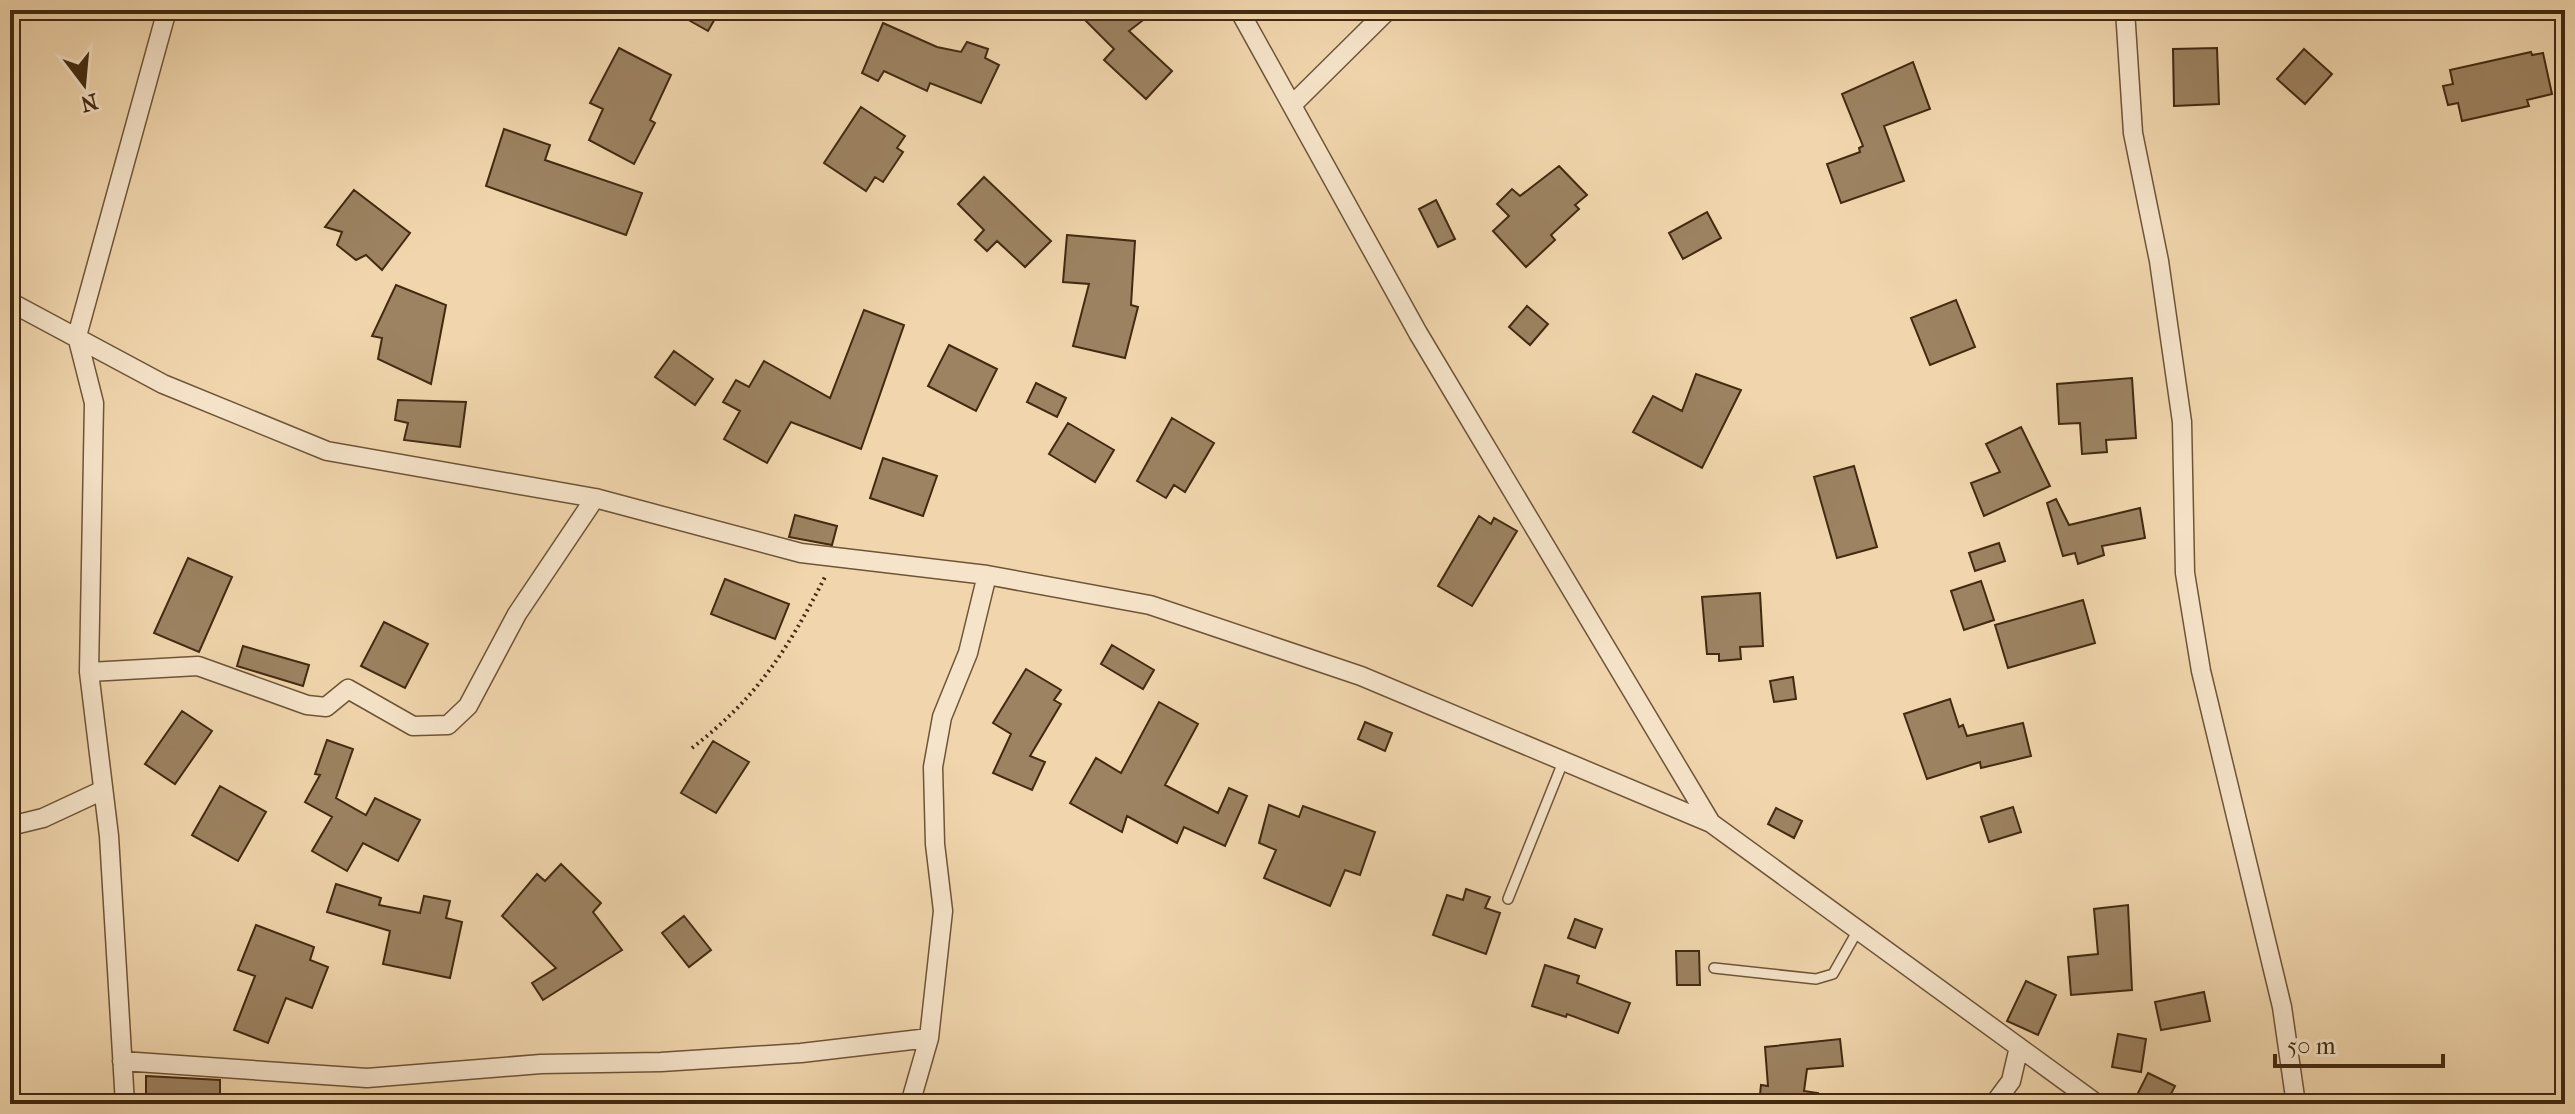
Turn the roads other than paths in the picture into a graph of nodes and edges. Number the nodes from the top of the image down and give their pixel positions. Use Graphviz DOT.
graph roads {
  1 [pos="167,10"];
  2 [pos="1239,10"];
  3 [pos="1388,10"];
  4 [pos="2125,10"];
  5 [pos="1293,104"];
  6 [pos="10,302"];
  7 [pos="77,336"];
  8 [pos="595,498"];
  9 [pos="987,575"];
  10 [pos="89,672"];
  11 [pos="1563,762"];
  12 [pos="101,791"];
  13 [pos="1711,823"];
  14 [pos="10,826"];
  15 [pos="1508,899"];
  16 [pos="1858,930"];
  17 [pos="1714,968"];
  18 [pos="929,1038"];
  19 [pos="2019,1047"];
  20 [pos="122,1061"];
  21 [pos="125,1104"];
  22 [pos="910,1104"];
  23 [pos="1994,1104"];
  24 [pos="2097,1104"];
  25 [pos="2296,1104"];
  1 -- 7 [label="street"];
  2 -- 5 [label="street"];
  3 -- 5 [label="street"];
  4 -- 25 [label="street"];
  5 -- 13 [label="street"];
  6 -- 7 [label="street"];
  7 -- 8 [label="street"];
  7 -- 10 [label="street"];
  8 -- 9 [label="street"];
  8 -- 10 [label="street"];
  9 -- 11 [label="street"];
  9 -- 18 [label="street"];
  10 -- 12 [label="street"];
  11 -- 13 [label="street"];
  11 -- 15 [label="lane"];
  12 -- 14 [label="street"];
  12 -- 20 [label="street"];
  13 -- 16 [label="street"];
  16 -- 17 [label="lane"];
  16 -- 19 [label="street"];
  18 -- 20 [label="street"];
  18 -- 22 [label="street"];
  19 -- 23 [label="street"];
  19 -- 24 [label="street"];
  20 -- 21 [label="street"];
}
